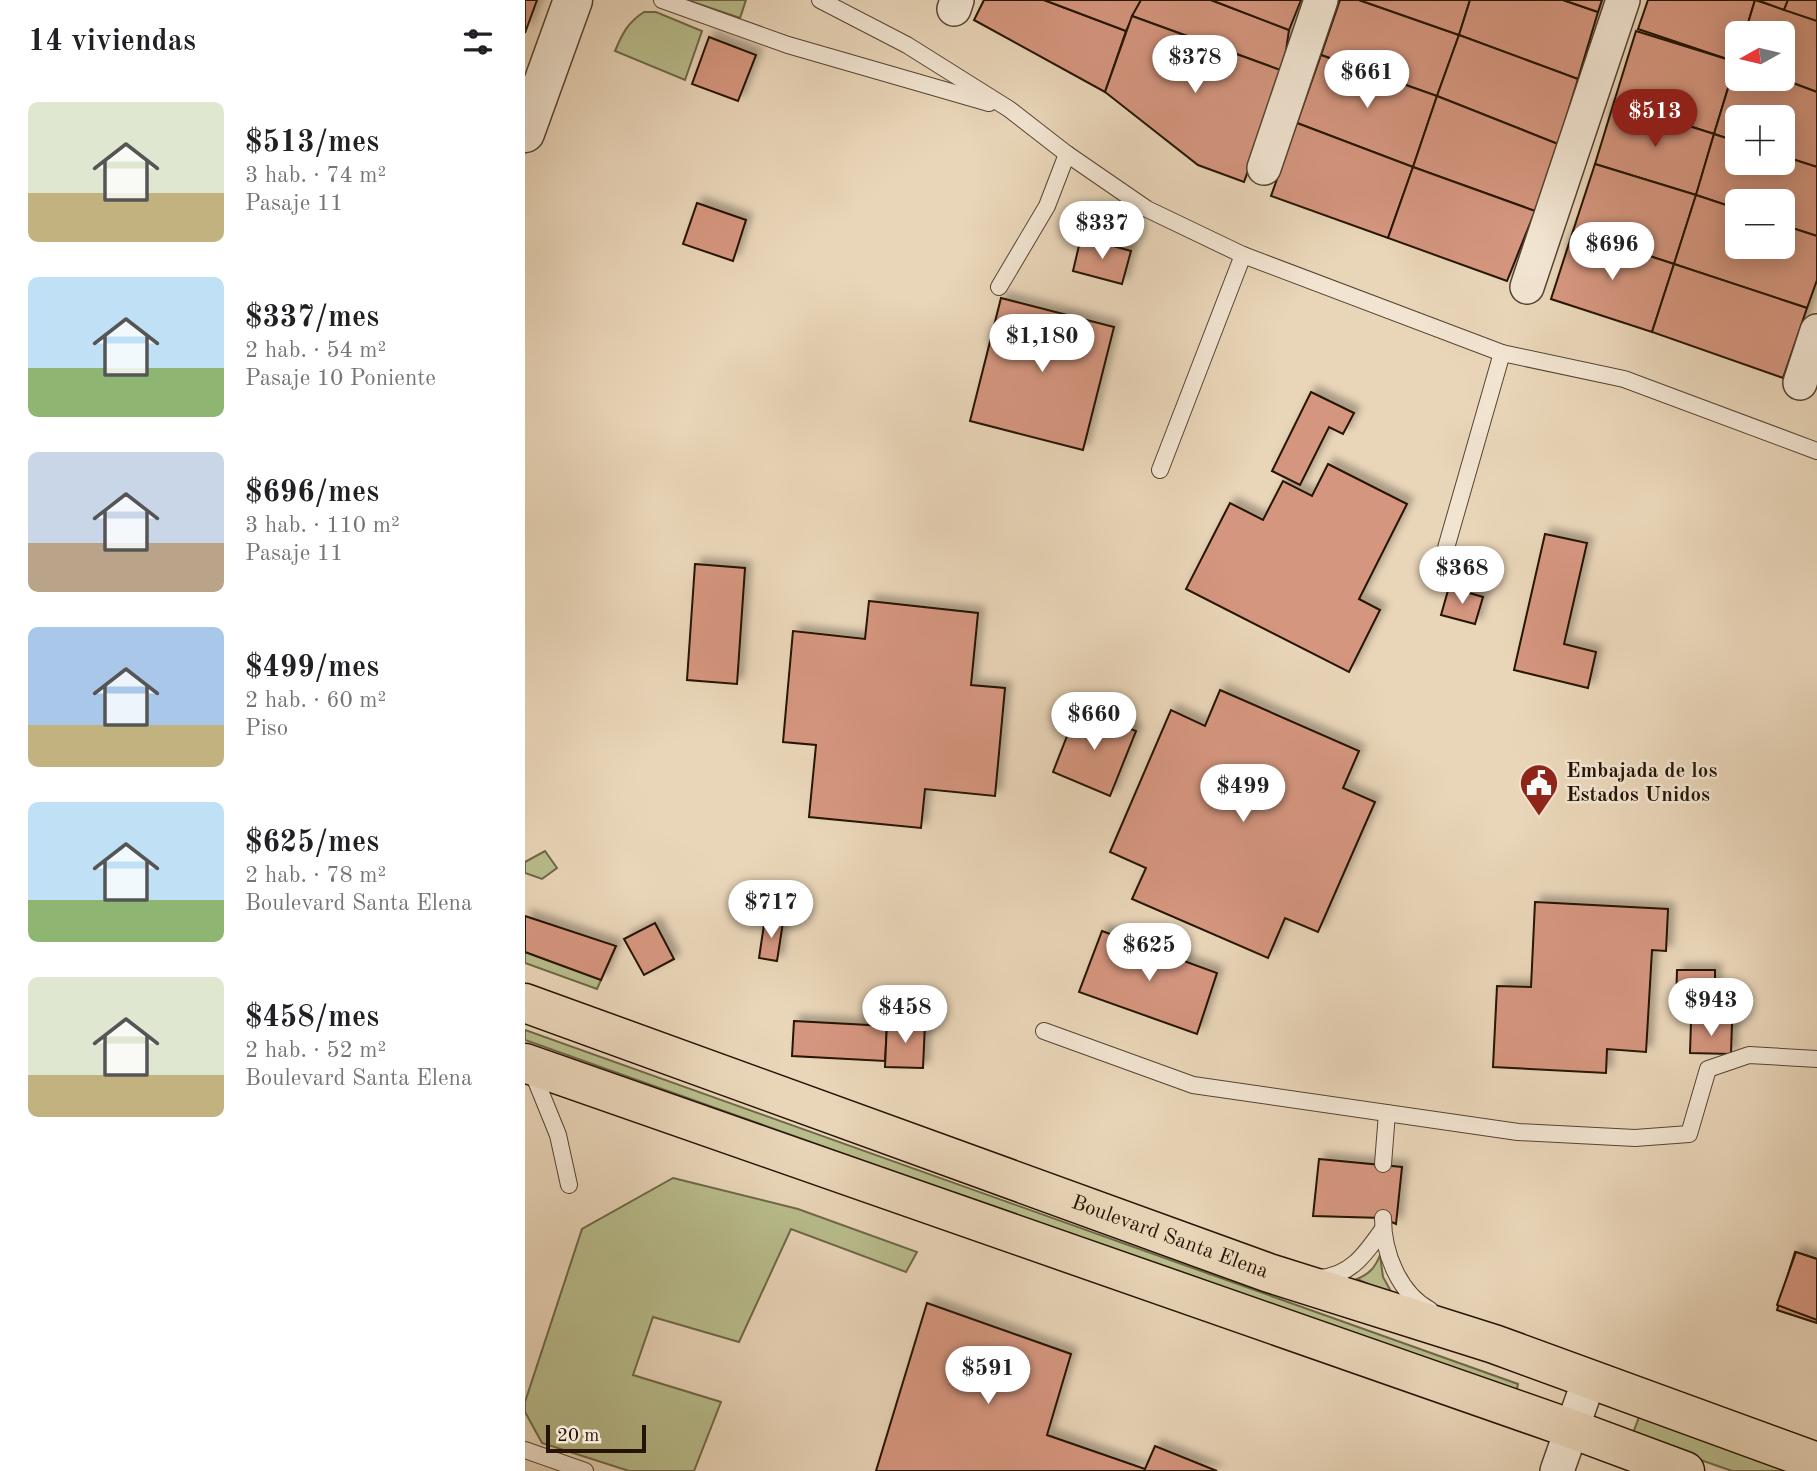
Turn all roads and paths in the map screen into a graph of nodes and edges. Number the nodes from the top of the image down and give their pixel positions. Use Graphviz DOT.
graph roads {
  1 [pos="573,0"];
  2 [pos="662,0"];
  3 [pos="820,0"];
  4 [pos="1321,0"];
  5 [pos="1623,0"];
  6 [pos="1009,109"];
  7 [pos="525,133"];
  8 [pos="1067,154"];
  9 [pos="1264,168"];
  10 [pos="1243,255"];
  11 [pos="999,287"];
  12 [pos="1527,287"];
  13 [pos="1817,331"];
  14 [pos="1502,353"];
  15 [pos="1800,383"];
  16 [pos="1817,451"];
  17 [pos="1160,470"];
  18 [pos="1446,548"];
  19 [pos="525,1003"];
  20 [pos="1044,1031"];
  21 [pos="1817,1059"];
  22 [pos="527,1064"];
  23 [pos="1387,1113"];
  24 [pos="1383,1164"];
  25 [pos="569,1185"];
  26 [pos="1269,1273"];
  27 [pos="1494,1345"];
  28 [pos="1589,1380"];
  29 [pos="1572,1429"];
  30 [pos="525,1450"];
  31 [pos="1817,1462"];
  32 [pos="1671,1469"];
  33 [pos="585,1471"];
  34 [pos="1557,1471"];
  1 -- 7 [label="street"];
  2 -- 6 [label="lane"];
  3 -- 6 [label="lane"];
  4 -- 9 [label="street"];
  5 -- 12 [label="street"];
  6 -- 8 [label="lane"];
  8 -- 10 [label="lane"];
  8 -- 11 [label="lane"];
  10 -- 14 [label="lane"];
  10 -- 17 [label="lane"];
  13 -- 15 [label="street"];
  14 -- 16 [label="lane"];
  14 -- 18 [label="lane"];
  19 -- 26 [label="main road, Boulevard Santa Elena"];
  20 -- 23 [label="lane"];
  21 -- 23 [label="lane"];
  22 -- 25 [label="lane"];
  22 -- 29 [label="main road"];
  23 -- 24 [label="lane"];
  26 -- 27 [label="main road, Boulevard Santa Elena"];
  26 -- 27 [label="lane"];
  27 -- 28 [label="main road, Boulevard Santa Elena"];
  28 -- 29 [label="street"];
  28 -- 31 [label="main road, Boulevard Santa Elena"];
  29 -- 32 [label="main road"];
  29 -- 34 [label="street"];
  30 -- 33 [label="lane"];
}
